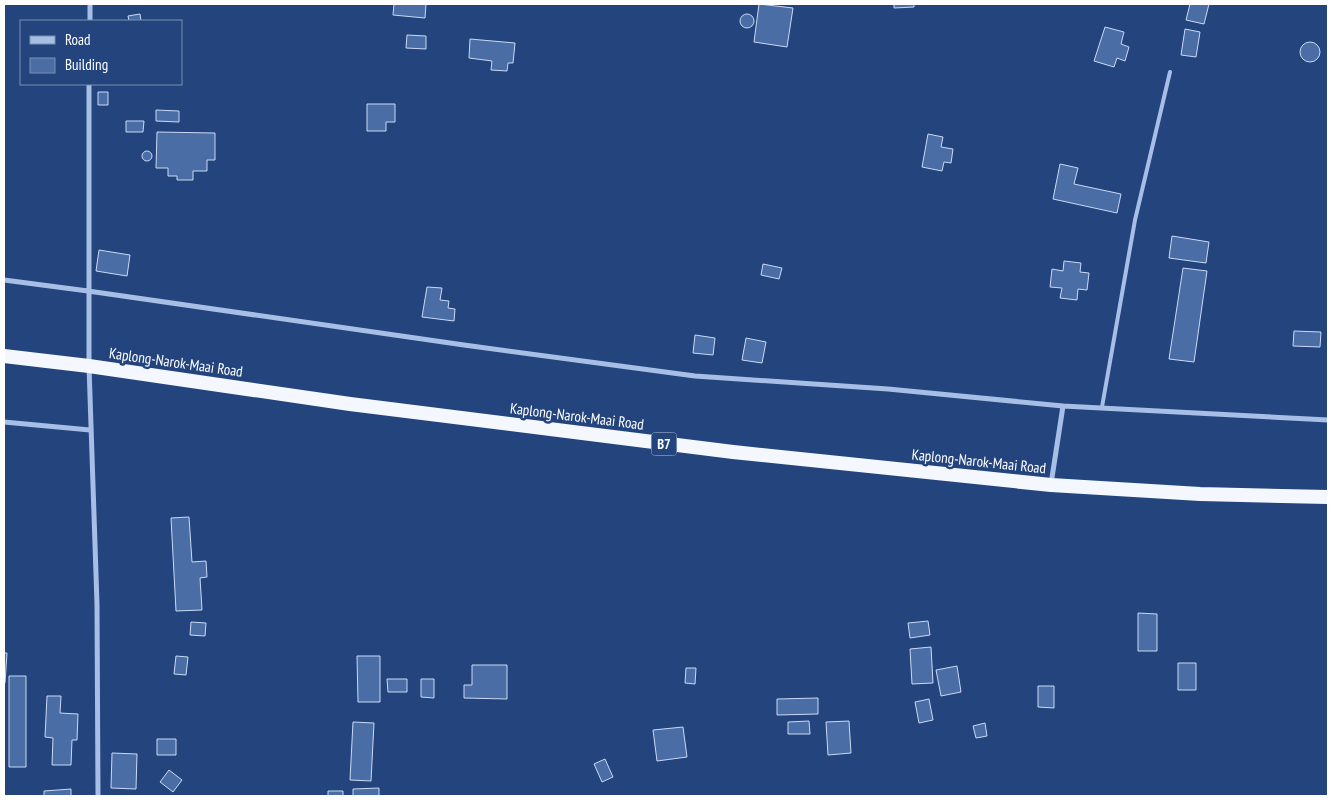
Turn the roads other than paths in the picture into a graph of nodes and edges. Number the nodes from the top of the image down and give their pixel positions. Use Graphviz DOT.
graph roads {
  1 [pos="90,4"];
  2 [pos="90,20"];
  3 [pos="1170,72"];
  4 [pos="90,85"];
  5 [pos="4,280"];
  6 [pos="88,291"];
  7 [pos="4,356"];
  8 [pos="89,366"];
  9 [pos="1063,406"];
  10 [pos="1102,407"];
  11 [pos="1328,420"];
  12 [pos="4,422"];
  13 [pos="90,430"];
  14 [pos="1050,485"];
  15 [pos="1328,497"];
  16 [pos="98,796"];
  1 -- 2 [label="street"];
  3 -- 10 [label="lane"];
  4 -- 6 [label="street"];
  5 -- 6 [label="street"];
  6 -- 8 [label="street"];
  6 -- 9 [label="street"];
  7 -- 8 [label="highway, Kaplong-Narok-Maai Road / B7"];
  8 -- 13 [label="street"];
  8 -- 14 [label="highway, Kaplong-Narok-Maai Road / B7"];
  9 -- 10 [label="street"];
  9 -- 14 [label="street"];
  10 -- 11 [label="street"];
  12 -- 13 [label="street"];
  13 -- 16 [label="street"];
  14 -- 15 [label="highway, Kaplong-Narok-Maai Road / B7"];
}
